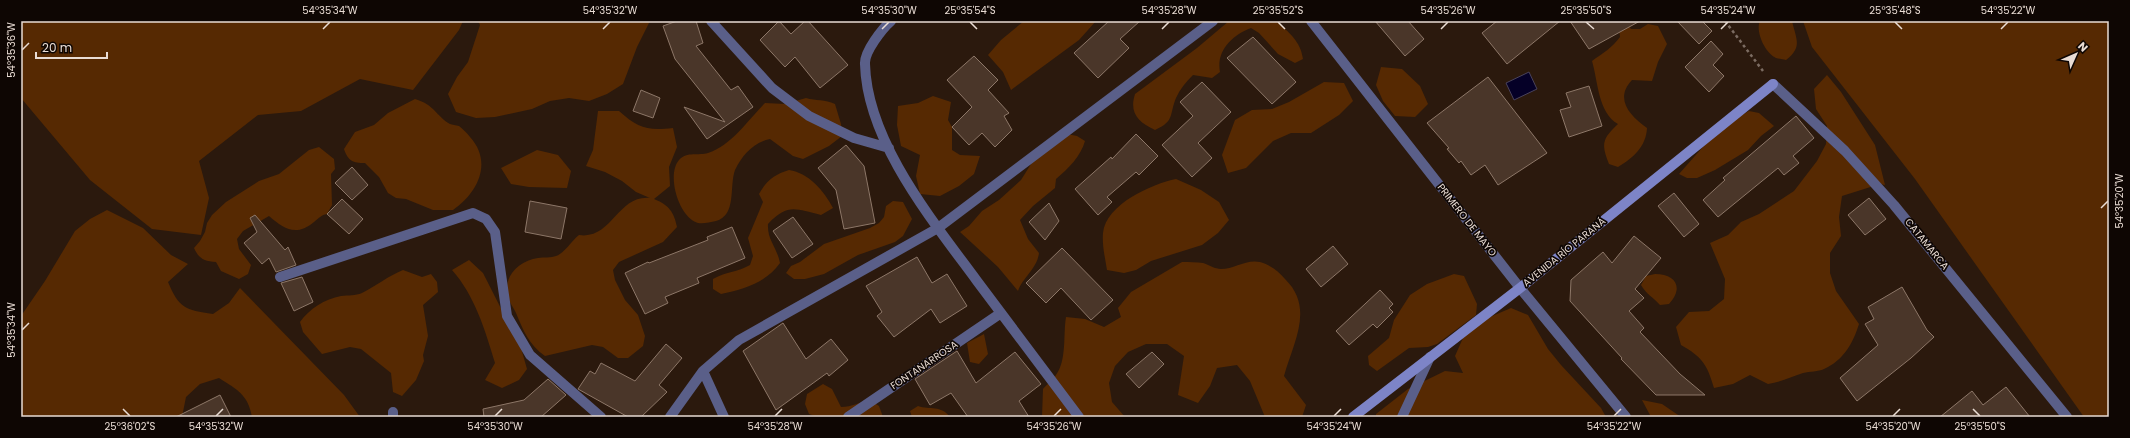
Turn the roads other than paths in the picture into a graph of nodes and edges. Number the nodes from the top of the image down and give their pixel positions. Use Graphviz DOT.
graph roads {
  1 [pos="711,21"];
  2 [pos="891,21"];
  3 [pos="1213,21"];
  4 [pos="1311,21"];
  5 [pos="1773,84"];
  6 [pos="889,148"];
  7 [pos="938,228"];
  8 [pos="280,277"];
  9 [pos="1520,288"];
  10 [pos="1001,313"];
  11 [pos="1430,358"];
  12 [pos="703,371"];
  13 [pos="601,417"];
  14 [pos="670,417"];
  15 [pos="724,417"];
  16 [pos="848,417"];
  17 [pos="1079,417"];
  18 [pos="1353,417"];
  19 [pos="1402,417"];
  20 [pos="1626,417"];
  21 [pos="2067,417"];
  1 -- 6 [label="street"];
  2 -- 6 [label="street"];
  3 -- 7 [label="street"];
  4 -- 9 [label="street, PRIMERO DE MAYO"];
  5 -- 9 [label="main road, AVENIDA RÍO PARANÁ"];
  5 -- 21 [label="street, CATAMARCA"];
  6 -- 7 [label="street"];
  7 -- 10 [label="street"];
  7 -- 12 [label="street"];
  8 -- 13 [label="street"];
  9 -- 11 [label="main road, AVENIDA RÍO PARANÁ"];
  9 -- 20 [label="street, PRIMERO DE MAYO"];
  10 -- 16 [label="street, FONTANARROSA"];
  10 -- 17 [label="street"];
  11 -- 18 [label="main road, AVENIDA RÍO PARANÁ"];
  11 -- 19 [label="street"];
  12 -- 14 [label="street"];
  12 -- 15 [label="street"];
}
